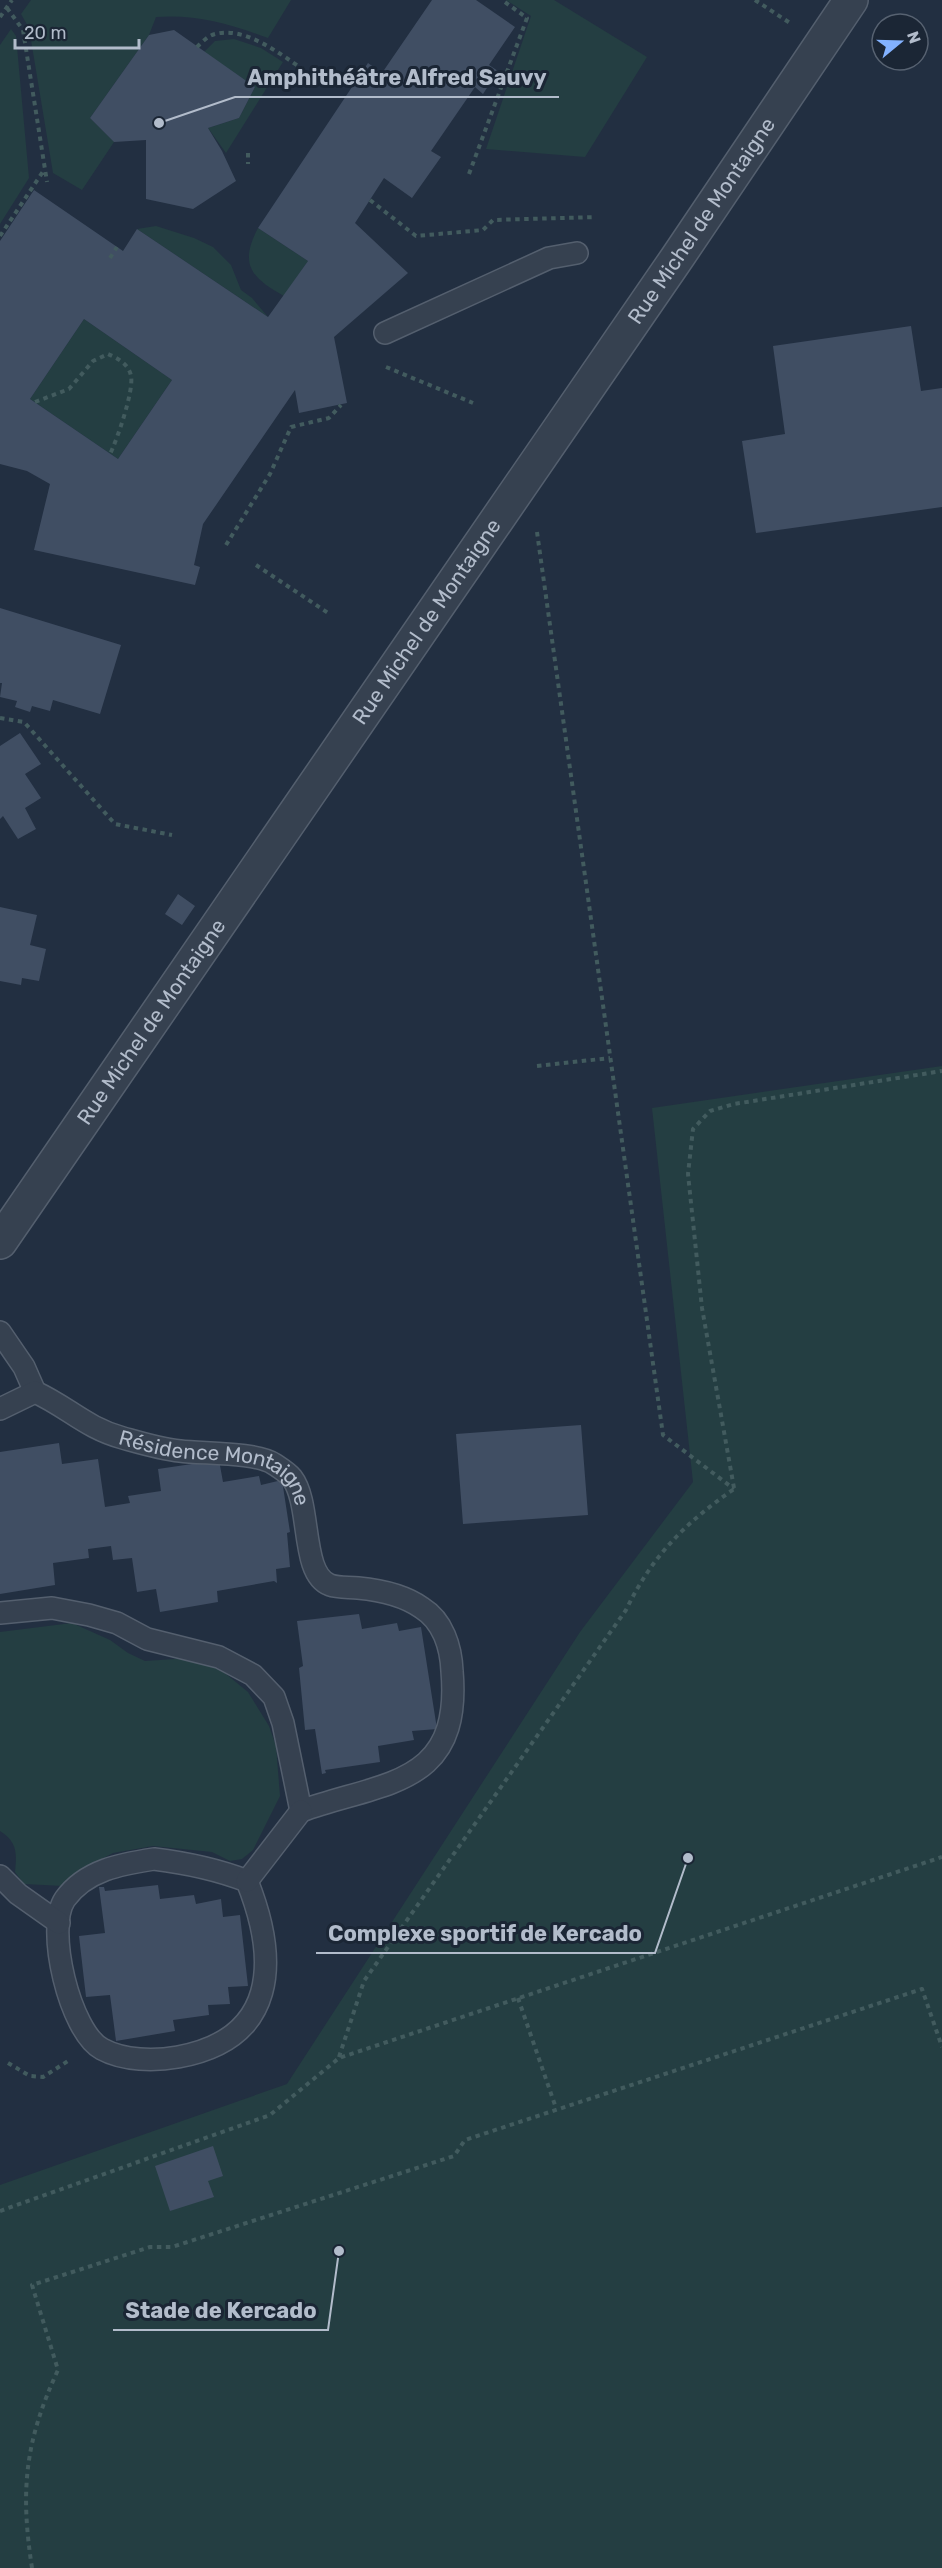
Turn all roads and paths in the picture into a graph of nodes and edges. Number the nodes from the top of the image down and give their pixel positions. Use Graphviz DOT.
graph roads {
  1 [pos="12,0"];
  2 [pos="502,0"];
  3 [pos="851,0"];
  4 [pos="7,8"];
  5 [pos="0,17"];
  6 [pos="197,47"];
  7 [pos="304,70"];
  8 [pos="248,153"];
  9 [pos="248,164"];
  10 [pos="45,169"];
  11 [pos="469,174"];
  12 [pos="47,182"];
  13 [pos="370,200"];
  14 [pos="596,217"];
  15 [pos="0,236"];
  16 [pos="117,247"];
  17 [pos="577,253"];
  18 [pos="110,258"];
  19 [pos="384,333"];
  20 [pos="376,363"];
  21 [pos="35,402"];
  22 [pos="473,403"];
  23 [pos="341,405"];
  24 [pos="110,454"];
  25 [pos="510,499"];
  26 [pos="225,545"];
  27 [pos="256,565"];
  28 [pos="328,613"];
  29 [pos="0,718"];
  30 [pos="172,835"];
  31 [pos="610,1058"];
  32 [pos="537,1066"];
  33 [pos="942,1071"];
  34 [pos="0,1242"];
  35 [pos="0,1332"];
  36 [pos="35,1392"];
  37 [pos="0,1409"];
  38 [pos="734,1489"];
  39 [pos="0,1613"];
  40 [pos="301,1812"];
  41 [pos="942,1857"];
  42 [pos="0,1876"];
  43 [pos="247,1881"];
  44 [pos="58,1923"];
  45 [pos="518,1998"];
  46 [pos="91,2040"];
  47 [pos="942,2047"];
  48 [pos="339,2058"];
  49 [pos="8,2063"];
  50 [pos="555,2108"];
  51 [pos="0,2211"];
  52 [pos="32,2568"];
  1 -- 4 [label="path"];
  2 -- 11 [label="path"];
  3 -- 25 [label="street, Rue Michel de Montaigne"];
  4 -- 5 [label="path"];
  4 -- 10 [label="path"];
  6 -- 7 [label="path"];
  8 -- 9 [label="path"];
  10 -- 12 [label="path"];
  10 -- 15 [label="path"];
  13 -- 14 [label="path"];
  16 -- 18 [label="path"];
  17 -- 19 [label="lane"];
  20 -- 22 [label="path"];
  21 -- 24 [label="path"];
  23 -- 26 [label="path"];
  25 -- 31 [label="path"];
  25 -- 34 [label="street, Rue Michel de Montaigne"];
  27 -- 28 [label="path"];
  29 -- 30 [label="path"];
  31 -- 32 [label="path"];
  31 -- 38 [label="path"];
  33 -- 38 [label="path"];
  35 -- 36 [label="lane"];
  36 -- 37 [label="lane"];
  36 -- 40 [label="lane, Résidence Montaigne"];
  38 -- 48 [label="path"];
  39 -- 40 [label="lane"];
  40 -- 43 [label="lane"];
  41 -- 45 [label="path"];
  42 -- 44 [label="lane"];
  43 -- 44 [label="lane"];
  43 -- 46 [label="lane"];
  44 -- 46 [label="lane"];
  45 -- 48 [label="path"];
  45 -- 50 [label="path"];
  46 -- 49 [label="path"];
  47 -- 50 [label="path"];
  48 -- 51 [label="path"];
  50 -- 52 [label="path"];
}
